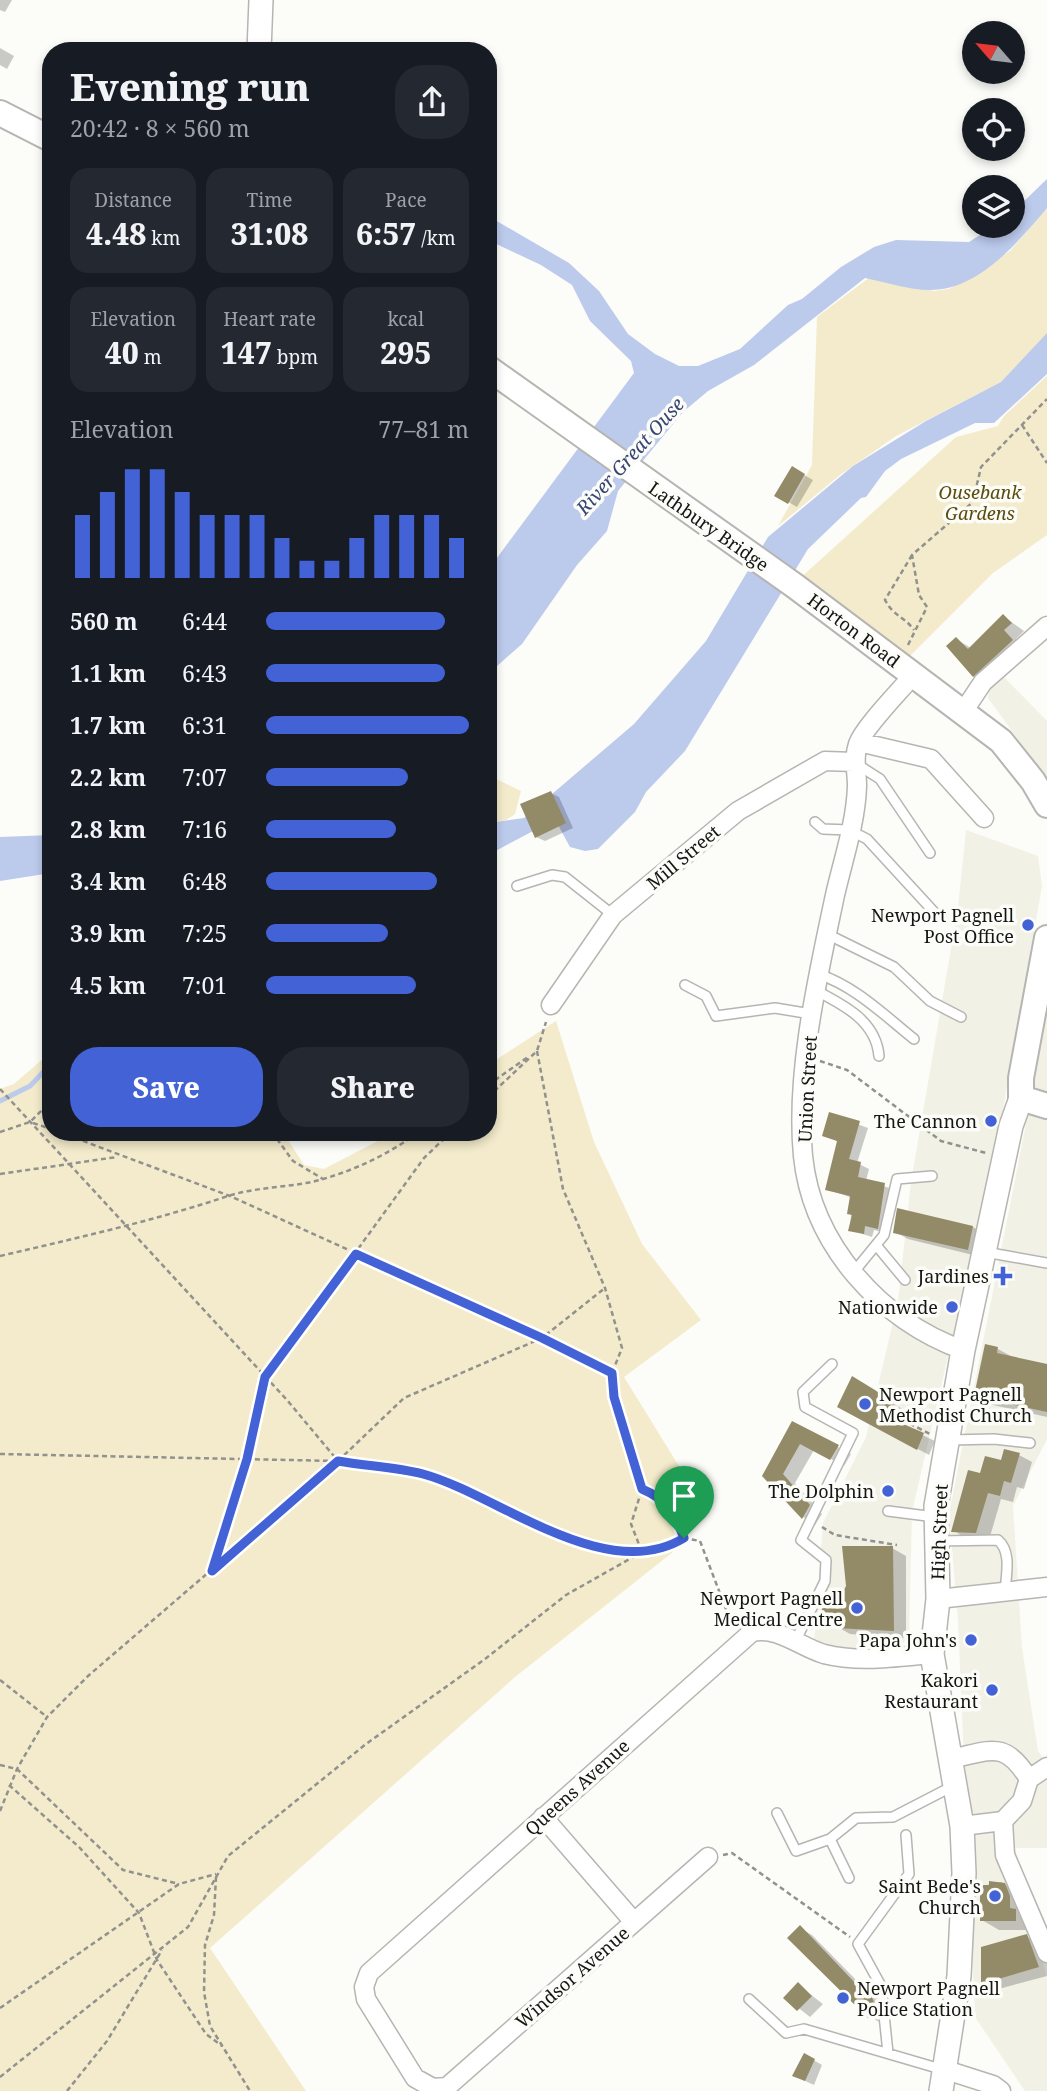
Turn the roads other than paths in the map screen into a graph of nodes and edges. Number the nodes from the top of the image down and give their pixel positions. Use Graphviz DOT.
graph roads {
  1 [pos="261,0"];
  2 [pos="259,42"];
  3 [pos="0,113"];
  4 [pos="42,134"];
  5 [pos="497,374"];
  6 [pos="795,586"];
  7 [pos="1047,626"];
  8 [pos="907,669"];
  9 [pos="963,712"];
  10 [pos="859,742"];
  11 [pos="854,762"];
  12 [pos="1047,805"];
  13 [pos="984,818"];
  14 [pos="815,822"];
  15 [pos="847,838"];
  16 [pos="930,853"];
  17 [pos="517,886"];
  18 [pos="935,913"];
  19 [pos="613,915"];
  20 [pos="827,934"];
  21 [pos="1047,938"];
  22 [pos="817,982"];
  23 [pos="685,985"];
  24 [pos="551,1005"];
  25 [pos="811,1014"];
  26 [pos="961,1017"];
  27 [pos="914,1039"];
  28 [pos="879,1056"];
  29 [pos="1021,1098"];
  30 [pos="1047,1106"];
  31 [pos="932,1176"];
  32 [pos="876,1245"];
  33 [pos="985,1252"];
  34 [pos="1047,1263"];
  35 [pos="853,1273"];
  36 [pos="905,1280"];
  37 [pos="963,1350"];
  38 [pos="832,1364"];
  39 [pos="946,1441"];
  40 [pos="1030,1443"];
  41 [pos="888,1511"];
  42 [pos="936,1517"];
  43 [pos="936,1541"];
  44 [pos="1047,1587"];
  45 [pos="1005,1592"];
  46 [pos="938,1599"];
  47 [pos="794,1642"];
  48 [pos="932,1654"];
  49 [pos="950,1759"];
  50 [pos="1047,1768"];
  51 [pos="1028,1779"];
  52 [pos="955,1785"];
  53 [pos="777,1813"];
  54 [pos="543,1817"];
  55 [pos="1003,1821"];
  56 [pos="962,1826"];
  57 [pos="906,1835"];
  58 [pos="830,1839"];
  59 [pos="708,1857"];
  60 [pos="849,1878"];
  61 [pos="634,1923"];
  62 [pos="1047,1953"];
  63 [pos="749,1999"];
  64 [pos="888,2053"];
  65 [pos="943,2081"];
  66 [pos="433,2088"];
  67 [pos="1001,2091"];
  1 -- 2 [label="street"];
  3 -- 4 [label="main road"];
  5 -- 6 [label="main road, Lathbury Bridge"];
  6 -- 8 [label="main road, Horton Road"];
  7 -- 9 [label="street"];
  8 -- 9 [label="main road"];
  8 -- 10 [label="street"];
  9 -- 12 [label="main road"];
  10 -- 11 [label="street, Union Street"];
  10 -- 13 [label="street"];
  11 -- 15 [label="street, Union Street"];
  11 -- 16 [label="lane"];
  11 -- 19 [label="street, Mill Street"];
  14 -- 15 [label="lane"];
  15 -- 18 [label="lane"];
  15 -- 20 [label="street, Union Street"];
  17 -- 19 [label="lane"];
  19 -- 24 [label="street, Mill Street"];
  20 -- 22 [label="street, Union Street"];
  20 -- 26 [label="lane"];
  21 -- 29 [label="main road, High Street"];
  22 -- 25 [label="street, Union Street"];
  22 -- 27 [label="lane"];
  22 -- 28 [label="lane"];
  23 -- 25 [label="lane"];
  25 -- 35 [label="street, Union Street"];
  29 -- 30 [label="main road"];
  29 -- 33 [label="street, High Street"];
  31 -- 32 [label="lane"];
  32 -- 35 [label="lane"];
  32 -- 36 [label="lane"];
  33 -- 34 [label="lane"];
  33 -- 37 [label="street, High Street"];
  35 -- 37 [label="street, Union Street"];
  37 -- 39 [label="street, High Street"];
  38 -- 47 [label="lane"];
  39 -- 40 [label="lane"];
  39 -- 42 [label="street, High Street"];
  41 -- 42 [label="lane"];
  42 -- 43 [label="street, High Street"];
  43 -- 45 [label="lane"];
  43 -- 46 [label="street, High Street"];
  44 -- 45 [label="street"];
  45 -- 46 [label="street"];
  46 -- 48 [label="street, High Street"];
  47 -- 48 [label="street, Queens Avenue"];
  47 -- 54 [label="street, Queens Avenue"];
  48 -- 49 [label="street, High Street"];
  49 -- 51 [label="street"];
  49 -- 52 [label="street, High Street"];
  50 -- 51 [label="street"];
  51 -- 55 [label="street"];
  52 -- 56 [label="street, High Street"];
  52 -- 58 [label="lane"];
  53 -- 58 [label="lane"];
  54 -- 61 [label="street"];
  54 -- 66 [label="street, Queens Avenue"];
  55 -- 56 [label="street"];
  55 -- 62 [label="street"];
  56 -- 65 [label="street, High Street"];
  57 -- 64 [label="lane"];
  58 -- 60 [label="lane"];
  59 -- 61 [label="street, Windsor Avenue"];
  61 -- 66 [label="street, Windsor Avenue"];
  63 -- 64 [label="lane"];
  64 -- 65 [label="lane"];
  65 -- 67 [label="street"];
}
